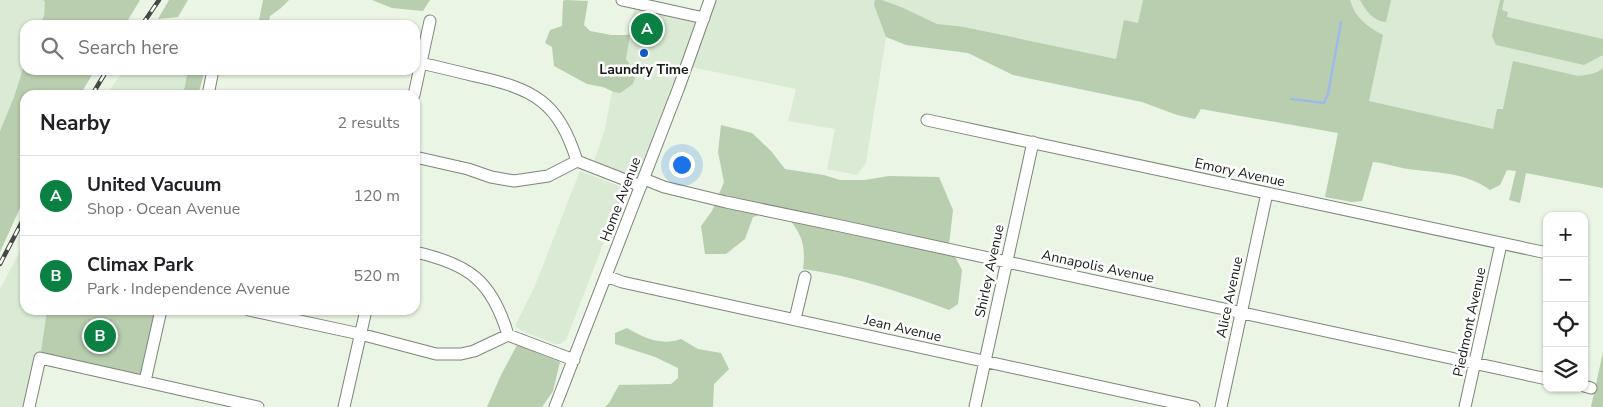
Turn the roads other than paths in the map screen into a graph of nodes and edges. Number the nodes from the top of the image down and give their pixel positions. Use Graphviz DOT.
graph roads {
  1 [pos="622,0"];
  2 [pos="710,0"];
  3 [pos="704,18"];
  4 [pos="430,21"];
  5 [pos="420,56"];
  6 [pos="420,63"];
  7 [pos="212,75"];
  8 [pos="416,75"];
  9 [pos="209,90"];
  10 [pos="415,90"];
  11 [pos="927,120"];
  12 [pos="1033,142"];
  13 [pos="420,158"];
  14 [pos="577,161"];
  15 [pos="642,183"];
  16 [pos="1267,193"];
  17 [pos="1501,244"];
  18 [pos="1543,252"];
  19 [pos="420,253"];
  20 [pos="1007,262"];
  21 [pos="606,276"];
  22 [pos="805,277"];
  23 [pos="1242,312"];
  24 [pos="160,315"];
  25 [pos="271,315"];
  26 [pos="365,315"];
  27 [pos="795,320"];
  28 [pos="360,334"];
  29 [pos="508,335"];
  30 [pos="574,360"];
  31 [pos="985,361"];
  32 [pos="1475,364"];
  33 [pos="1543,378"];
  34 [pos="145,381"];
  35 [pos="29,407"];
  36 [pos="258,407"];
  37 [pos="344,407"];
  38 [pos="555,407"];
  39 [pos="975,407"];
  40 [pos="1194,407"];
  41 [pos="1221,407"];
  42 [pos="1465,407"];
  1 -- 3 [label="street"];
  2 -- 3 [label="street, Home Avenue"];
  3 -- 15 [label="street, Home Avenue"];
  4 -- 5 [label="street"];
  6 -- 14 [label="street"];
  7 -- 9 [label="street"];
  8 -- 10 [label="street"];
  11 -- 12 [label="street, Emory Avenue"];
  12 -- 16 [label="street, Emory Avenue"];
  12 -- 20 [label="street, Shirley Avenue"];
  13 -- 14 [label="street"];
  14 -- 15 [label="street, Annapolis Avenue"];
  15 -- 20 [label="street, Annapolis Avenue"];
  15 -- 21 [label="street, Home Avenue"];
  16 -- 17 [label="street, Emory Avenue"];
  16 -- 23 [label="street, Alice Avenue"];
  17 -- 18 [label="street, Emory Avenue"];
  17 -- 32 [label="street, Piedmont Avenue"];
  19 -- 29 [label="street"];
  20 -- 23 [label="street, Annapolis Avenue"];
  20 -- 31 [label="street, Shirley Avenue"];
  21 -- 27 [label="street, Jean Avenue"];
  21 -- 30 [label="street, Home Avenue"];
  22 -- 27 [label="street"];
  23 -- 32 [label="street, Annapolis Avenue"];
  23 -- 41 [label="street, Alice Avenue"];
  24 -- 34 [label="street"];
  25 -- 28 [label="street"];
  26 -- 28 [label="street"];
  27 -- 31 [label="street, Jean Avenue"];
  28 -- 29 [label="street"];
  28 -- 37 [label="street"];
  29 -- 30 [label="street"];
  30 -- 38 [label="street, Home Avenue"];
  31 -- 39 [label="street, Shirley Avenue"];
  31 -- 40 [label="street, Jean Avenue"];
  32 -- 33 [label="street, Annapolis Avenue"];
  32 -- 42 [label="street, Piedmont Avenue"];
  34 -- 35 [label="street"];
  34 -- 36 [label="street"];
}
